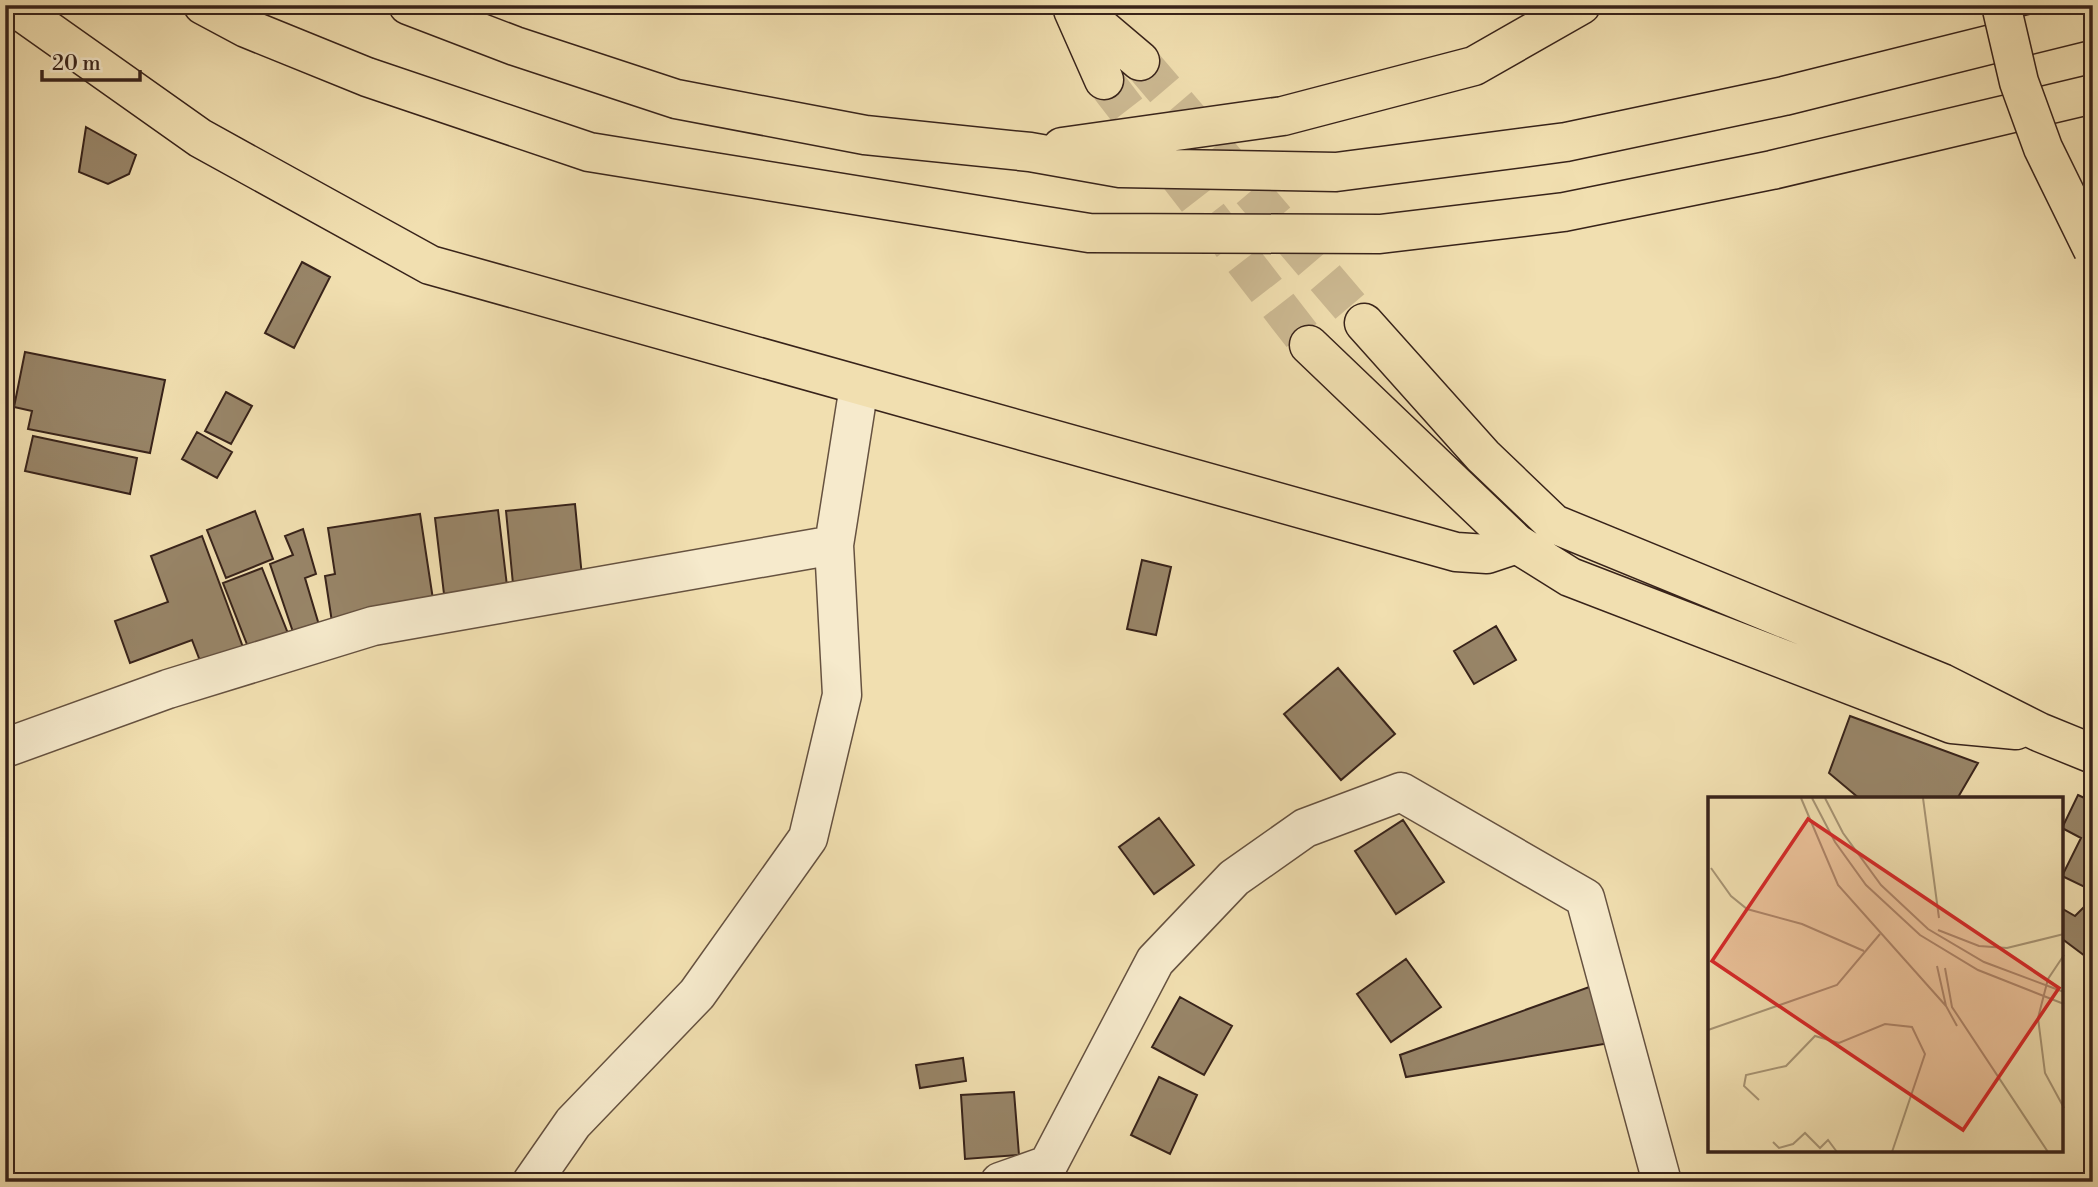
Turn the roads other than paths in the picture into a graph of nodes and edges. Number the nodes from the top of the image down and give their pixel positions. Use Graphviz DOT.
graph roads {
  1 [pos="12,5"];
  2 [pos="202,5"];
  3 [pos="408,5"];
  4 [pos="1073,5"];
  5 [pos="1581,5"];
  6 [pos="2001,5"];
  7 [pos="2093,19"];
  8 [pos="1140,61"];
  9 [pos="1104,79"];
  10 [pos="2093,94"];
  11 [pos="1030,152"];
  12 [pos="2093,250"];
  13 [pos="1364,323"];
  14 [pos="1309,345"];
  15 [pos="859,386"];
  16 [pos="1554,524"];
  17 [pos="1517,544"];
  18 [pos="834,545"];
  19 [pos="2039,732"];
  20 [pos="5,748"];
  21 [pos="2093,754"];
  22 [pos="531,1182"];
  23 [pos="1000,1182"];
  24 [pos="1662,1182"];
  1 -- 15 [label="main road"];
  2 -- 10 [label="main road"];
  3 -- 11 [label="main road"];
  4 -- 8 [label="main road"];
  4 -- 9 [label="main road"];
  5 -- 11 [label="main road"];
  6 -- 12 [label="main road, bridge"];
  7 -- 11 [label="main road"];
  13 -- 16 [label="main road"];
  14 -- 17 [label="main road"];
  15 -- 17 [label="main road"];
  15 -- 18 [label="street"];
  16 -- 17 [label="main road"];
  16 -- 19 [label="main road"];
  17 -- 19 [label="main road"];
  18 -- 20 [label="street"];
  18 -- 22 [label="street"];
  19 -- 21 [label="main road"];
  23 -- 24 [label="street"];
}
